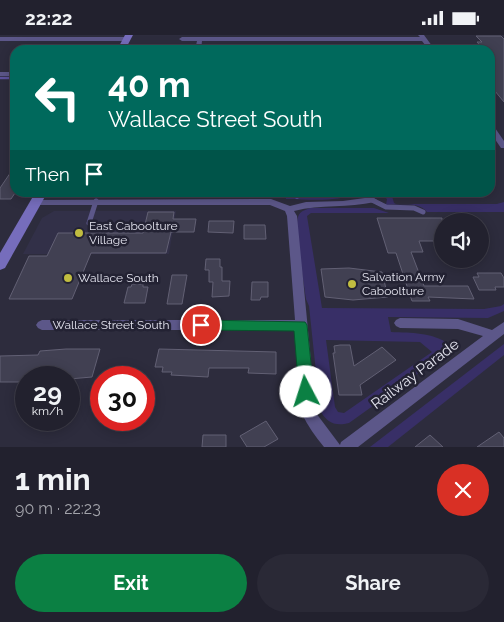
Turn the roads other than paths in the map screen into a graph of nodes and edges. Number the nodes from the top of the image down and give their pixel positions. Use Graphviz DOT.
graph roads {
  1 [pos="128,37"];
  2 [pos="422,37"];
  3 [pos="0,39"];
  4 [pos="182,39"];
  5 [pos="200,39"];
  6 [pos="199,45"];
  7 [pos="495,134"];
  8 [pos="504,146"];
  9 [pos="38,197"];
  10 [pos="372,200"];
  11 [pos="96,201"];
  12 [pos="289,209"];
  13 [pos="422,213"];
  14 [pos="89,223"];
  15 [pos="0,265"];
  16 [pos="400,323"];
  17 [pos="42,325"];
  18 [pos="300,325"];
  19 [pos="498,331"];
  20 [pos="333,447"];
  21 [pos="346,447"];
  1 -- 3 [label="street"];
  2 -- 5 [label="street"];
  4 -- 5 [label="street"];
  5 -- 6 [label="street"];
  7 -- 8 [label="street"];
  9 -- 11 [label="street"];
  9 -- 15 [label="main road"];
  10 -- 12 [label="street"];
  10 -- 13 [label="lane"];
  11 -- 12 [label="street"];
  11 -- 14 [label="lane"];
  12 -- 18 [label="street"];
  16 -- 19 [label="street"];
  17 -- 18 [label="street, Wallace Street South"];
  18 -- 20 [label="street"];
  19 -- 21 [label="street, Railway Parade"];
}
